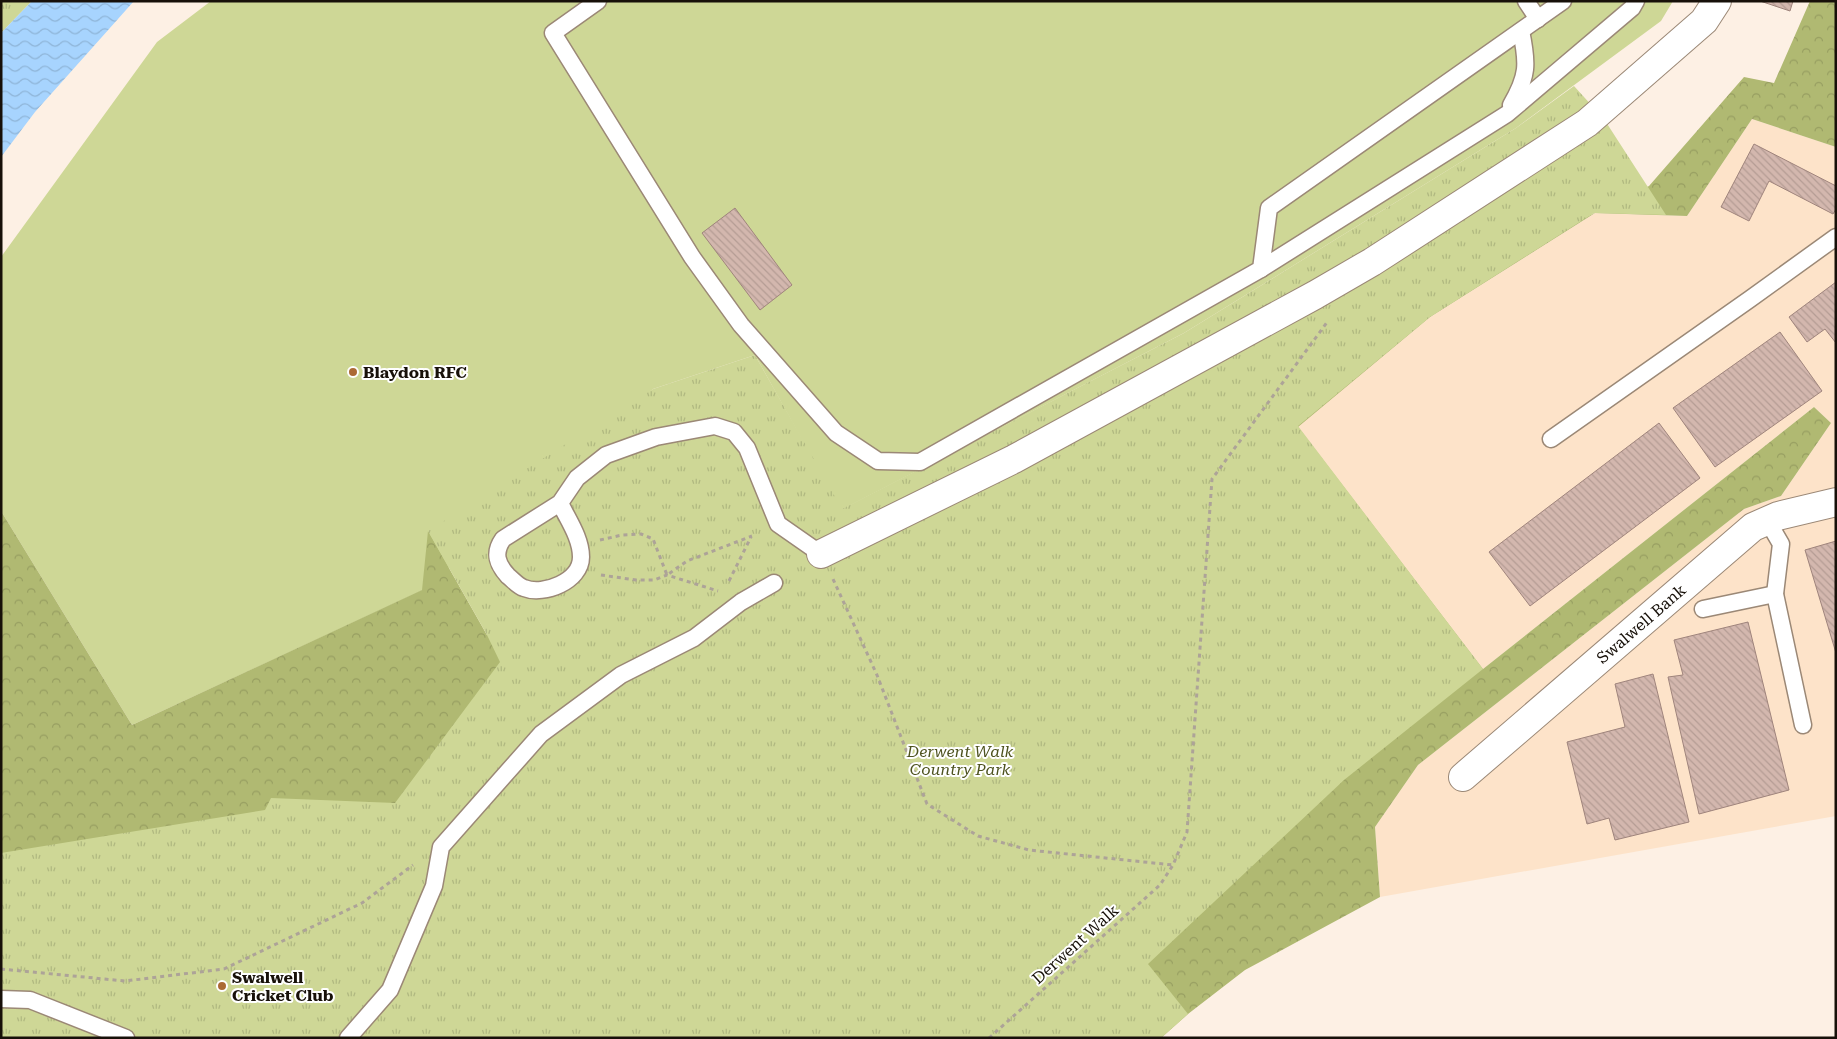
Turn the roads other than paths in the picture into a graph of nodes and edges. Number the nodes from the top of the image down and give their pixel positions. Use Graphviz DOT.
graph roads {
  1 [pos="598,1"];
  2 [pos="1526,1"];
  3 [pos="1563,1"];
  4 [pos="1636,1"];
  5 [pos="1716,1"];
  6 [pos="1538,19"];
  7 [pos="1521,31"];
  8 [pos="1506,114"];
  9 [pos="1836,237"];
  10 [pos="1261,269"];
  11 [pos="1551,439"];
  12 [pos="1836,502"];
  13 [pos="560,503"];
  14 [pos="1767,520"];
  15 [pos="821,554"];
  16 [pos="774,583"];
  17 [pos="1775,594"];
  18 [pos="1703,609"];
  19 [pos="1803,725"];
  20 [pos="1463,777"];
  21 [pos="1,999"];
  22 [pos="126,1038"];
  23 [pos="348,1038"];
  1 -- 10 [label="lane"];
  2 -- 6 [label="lane"];
  3 -- 6 [label="lane"];
  4 -- 8 [label="lane"];
  5 -- 15 [label="street"];
  6 -- 7 [label="lane"];
  7 -- 8 [label="lane"];
  7 -- 10 [label="lane"];
  8 -- 10 [label="lane"];
  9 -- 11 [label="lane"];
  12 -- 14 [label="street, Swalwell Bank"];
  13 -- 13 [label="lane"];
  13 -- 15 [label="lane"];
  14 -- 17 [label="lane"];
  14 -- 20 [label="street, Swalwell Bank"];
  16 -- 23 [label="lane"];
  17 -- 18 [label="lane"];
  17 -- 19 [label="lane"];
  21 -- 22 [label="lane"];
}
